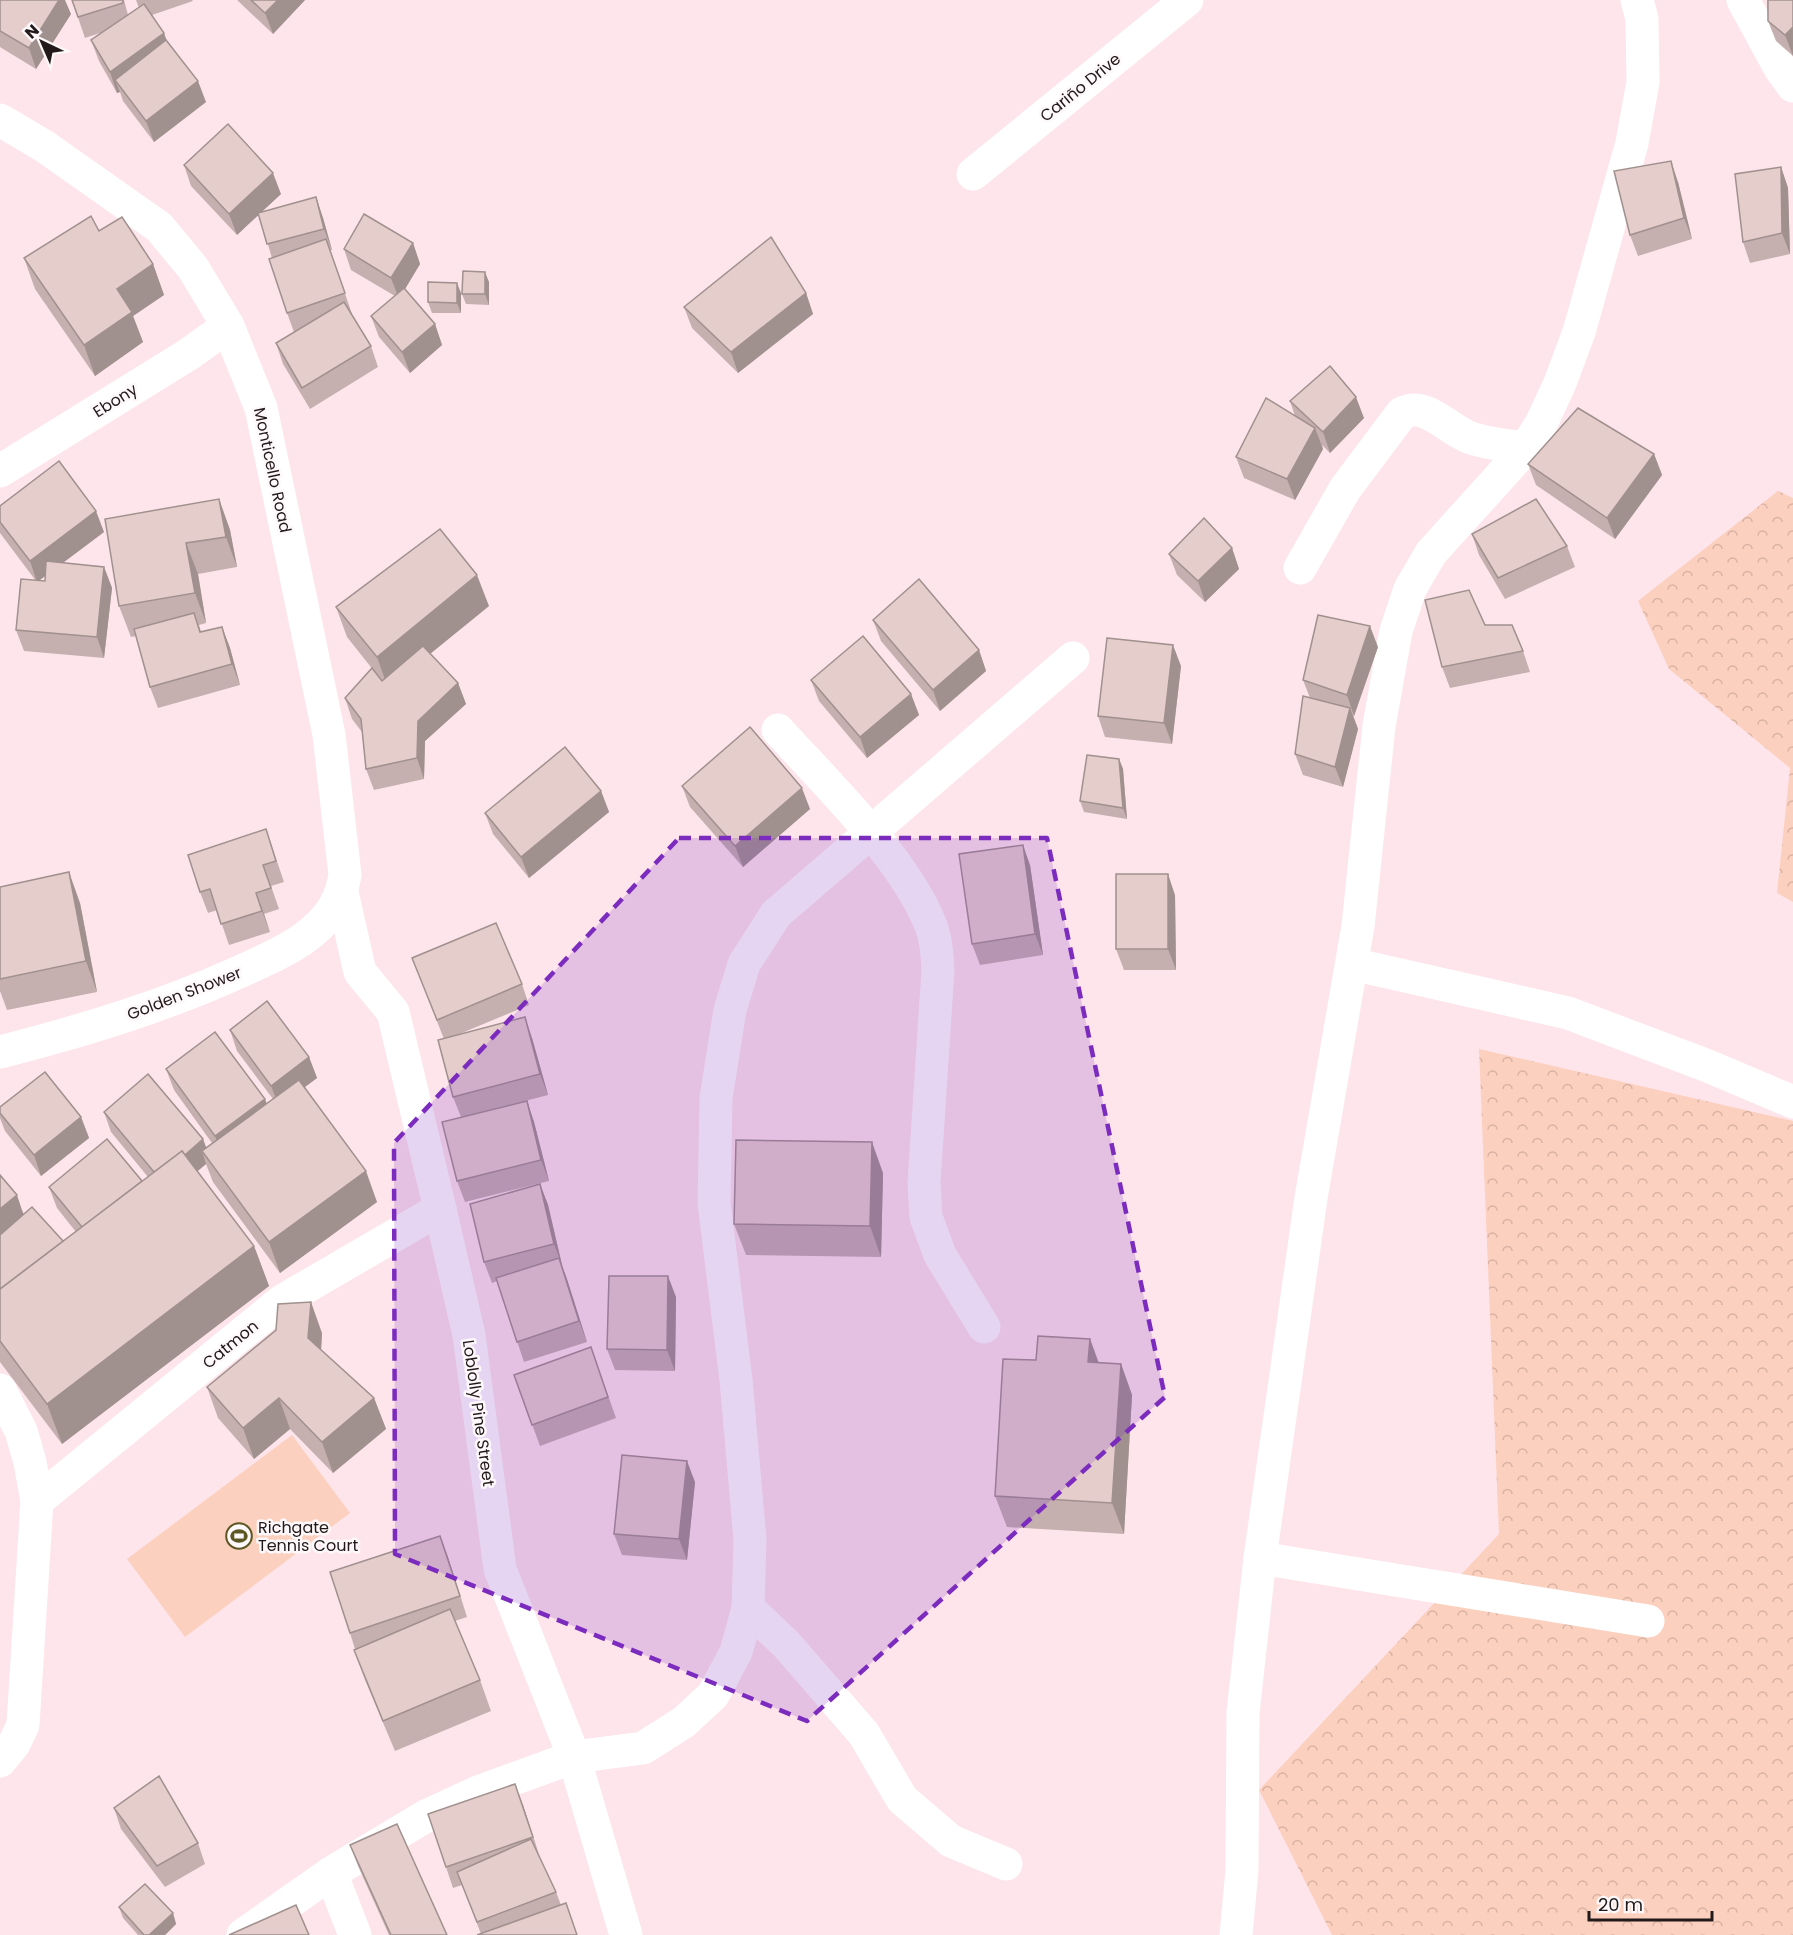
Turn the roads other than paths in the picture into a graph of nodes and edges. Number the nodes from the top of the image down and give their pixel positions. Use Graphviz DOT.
graph roads {
  1 [pos="1187,0"];
  2 [pos="1638,0"];
  3 [pos="1743,0"];
  4 [pos="1793,86"];
  5 [pos="0,120"];
  6 [pos="973,174"];
  7 [pos="228,326"];
  8 [pos="1526,448"];
  9 [pos="0,471"];
  10 [pos="1300,568"];
  11 [pos="1072,658"];
  12 [pos="778,730"];
  13 [pos="870,833"];
  14 [pos="342,892"];
  15 [pos="1352,964"];
  16 [pos="0,1052"];
  17 [pos="1793,1102"];
  18 [pos="440,1209"];
  19 [pos="984,1327"];
  20 [pos="0,1390"];
  21 [pos="37,1501"];
  22 [pos="1260,1558"];
  23 [pos="748,1608"];
  24 [pos="1647,1621"];
  25 [pos="574,1757"];
  26 [pos="0,1761"];
  27 [pos="1006,1864"];
  28 [pos="332,1873"];
  29 [pos="243,1935"];
  30 [pos="355,1935"];
  31 [pos="626,1935"];
  32 [pos="1236,1935"];
  1 -- 6 [label="street, Cariño Drive"];
  2 -- 8 [label="street"];
  3 -- 4 [label="street"];
  5 -- 7 [label="street, Monticello Road"];
  7 -- 9 [label="street, Ebony"];
  7 -- 14 [label="street, Monticello Road"];
  8 -- 10 [label="street"];
  8 -- 15 [label="street"];
  11 -- 13 [label="street"];
  12 -- 13 [label="street"];
  13 -- 19 [label="street"];
  13 -- 23 [label="street"];
  14 -- 16 [label="street, Golden Shower"];
  14 -- 18 [label="street, Loblolly Pine Street"];
  15 -- 17 [label="street"];
  15 -- 22 [label="street"];
  18 -- 21 [label="street, Catmon"];
  18 -- 25 [label="street, Loblolly Pine Street"];
  20 -- 21 [label="street"];
  21 -- 26 [label="street"];
  22 -- 24 [label="street"];
  22 -- 32 [label="street"];
  23 -- 25 [label="street"];
  23 -- 27 [label="street"];
  25 -- 28 [label="street"];
  25 -- 31 [label="street, Loblolly Pine Street"];
  28 -- 29 [label="street"];
  28 -- 30 [label="street"];
}
